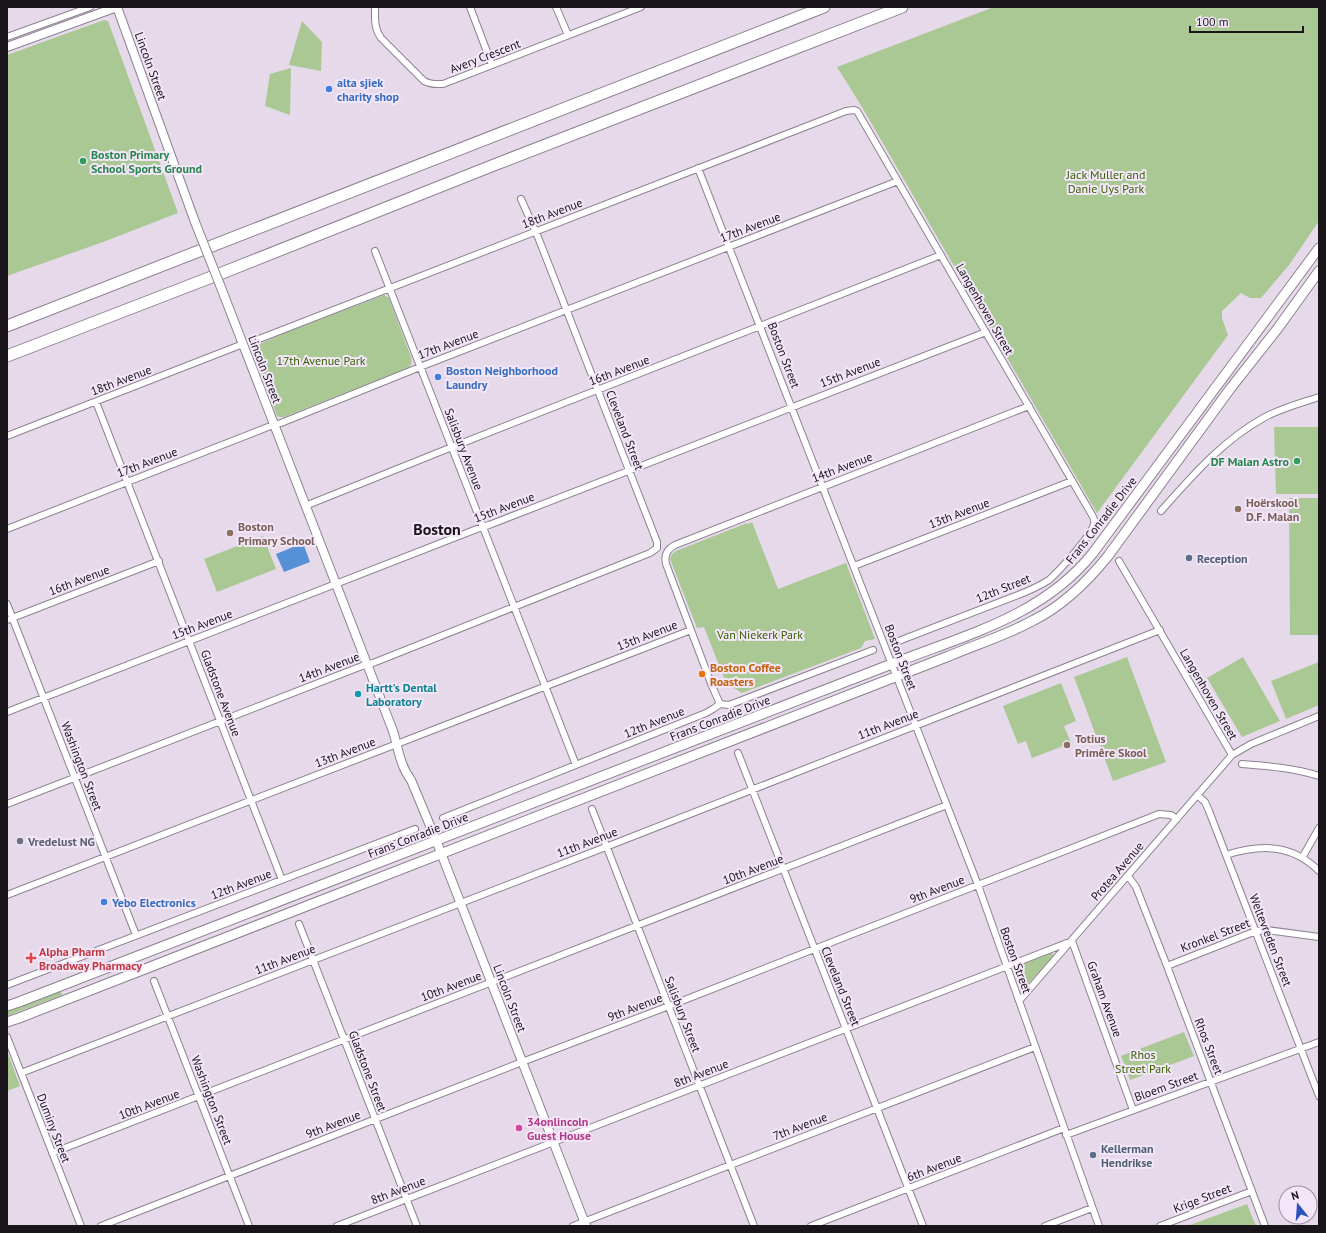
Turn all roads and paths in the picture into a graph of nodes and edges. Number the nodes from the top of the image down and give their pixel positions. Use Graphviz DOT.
graph roads {
  1 [pos="90,7"];
  2 [pos="117,7"];
  3 [pos="375,7"];
  4 [pos="470,7"];
  5 [pos="556,7"];
  6 [pos="641,7"];
  7 [pos="824,7"];
  8 [pos="902,7"];
  9 [pos="568,35"];
  10 [pos="7,37"];
  11 [pos="7,47"];
  12 [pos="492,65"];
  13 [pos="854,110"];
  14 [pos="698,168"];
  15 [pos="898,181"];
  16 [pos="521,199"];
  17 [pos="535,231"];
  18 [pos="730,247"];
  19 [pos="1319,248"];
  20 [pos="375,252"];
  21 [pos="941,255"];
  22 [pos="1319,271"];
  23 [pos="389,288"];
  24 [pos="566,310"];
  25 [pos="7,326"];
  26 [pos="761,326"];
  27 [pos="986,332"];
  28 [pos="259,339"];
  29 [pos="243,344"];
  30 [pos="7,356"];
  31 [pos="421,367"];
  32 [pos="598,390"];
  33 [pos="1319,397"];
  34 [pos="96,402"];
  35 [pos="1029,406"];
  36 [pos="792,407"];
  37 [pos="274,425"];
  38 [pos="7,436"];
  39 [pos="451,447"];
  40 [pos="628,470"];
  41 [pos="1072,481"];
  42 [pos="128,482"];
  43 [pos="822,486"];
  44 [pos="305,506"];
  45 [pos="1161,511"];
  46 [pos="1094,522"];
  47 [pos="482,527"];
  48 [pos="7,529"];
  49 [pos="656,548"];
  50 [pos="159,561"];
  51 [pos="1119,562"];
  52 [pos="854,566"];
  53 [pos="336,584"];
  54 [pos="7,604"];
  55 [pos="514,607"];
  56 [pos="10,619"];
  57 [pos="691,630"];
  58 [pos="1160,630"];
  59 [pos="190,641"];
  60 [pos="896,642"];
  61 [pos="873,650"];
  62 [pos="367,664"];
  63 [pos="892,664"];
  64 [pos="897,676"];
  65 [pos="544,687"];
  66 [pos="44,698"];
  67 [pos="720,704"];
  68 [pos="7,712"];
  69 [pos="1319,716"];
  70 [pos="220,721"];
  71 [pos="915,725"];
  72 [pos="397,741"];
  73 [pos="738,753"];
  74 [pos="1232,755"];
  75 [pos="1242,764"];
  76 [pos="576,765"];
  77 [pos="1319,776"];
  78 [pos="74,778"];
  79 [pos="752,788"];
  80 [pos="1197,795"];
  81 [pos="251,800"];
  82 [pos="7,804"];
  83 [pos="947,805"];
  84 [pos="592,809"];
  85 [pos="444,818"];
  86 [pos="1177,818"];
  87 [pos="1319,828"];
  88 [pos="415,829"];
  89 [pos="436,840"];
  90 [pos="606,846"];
  91 [pos="441,854"];
  92 [pos="1226,855"];
  93 [pos="106,857"];
  94 [pos="1302,858"];
  95 [pos="784,869"];
  96 [pos="1319,871"];
  97 [pos="1128,876"];
  98 [pos="282,880"];
  99 [pos="978,885"];
  100 [pos="7,895"];
  101 [pos="461,903"];
  102 [pos="299,924"];
  103 [pos="637,926"];
  104 [pos="1256,931"];
  105 [pos="136,936"];
  106 [pos="1319,937"];
  107 [pos="1072,941"];
  108 [pos="814,948"];
  109 [pos="314,960"];
  110 [pos="1007,966"];
  111 [pos="1167,966"];
  112 [pos="154,981"];
  113 [pos="491,983"];
  114 [pos="7,985"];
  115 [pos="1019,1001"];
  116 [pos="7,1006"];
  117 [pos="669,1006"];
  118 [pos="167,1016"];
  119 [pos="7,1022"];
  120 [pos="846,1028"];
  121 [pos="7,1037"];
  122 [pos="345,1040"];
  123 [pos="1319,1042"];
  124 [pos="1035,1047"];
  125 [pos="1301,1049"];
  126 [pos="522,1062"];
  127 [pos="21,1073"];
  128 [pos="1211,1081"];
  129 [pos="699,1085"];
  130 [pos="199,1096"];
  131 [pos="1319,1096"];
  132 [pos="877,1108"];
  133 [pos="1133,1110"];
  134 [pos="376,1120"];
  135 [pos="1064,1128"];
  136 [pos="1066,1135"];
  137 [pos="553,1142"];
  138 [pos="52,1153"];
  139 [pos="731,1165"];
  140 [pos="229,1176"];
  141 [pos="908,1188"];
  142 [pos="1252,1191"];
  143 [pos="407,1199"];
  144 [pos="1092,1208"];
  145 [pos="1176,1220"];
  146 [pos="585,1224"];
  147 [pos="81,1226"];
  148 [pos="101,1226"];
  149 [pos="249,1226"];
  150 [pos="337,1226"];
  151 [pos="417,1226"];
  152 [pos="573,1226"];
  153 [pos="754,1226"];
  154 [pos="811,1226"];
  155 [pos="923,1226"];
  156 [pos="1045,1226"];
  157 [pos="1099,1226"];
  158 [pos="1160,1226"];
  159 [pos="1179,1226"];
  160 [pos="1265,1226"];
  1 -- 10 [label="street"];
  2 -- 11 [label="street"];
  2 -- 29 [label="street, Lincoln Street, bridge"];
  3 -- 12 [label="street, Avery Crescent"];
  4 -- 12 [label="street"];
  5 -- 9 [label="street"];
  6 -- 9 [label="street, Avery Crescent"];
  7 -- 25 [label="highway"];
  8 -- 30 [label="highway"];
  9 -- 12 [label="street, Avery Crescent"];
  13 -- 14 [label="street, 18th Avenue"];
  13 -- 15 [label="street, Langenhoven Street"];
  14 -- 17 [label="street, 18th Avenue"];
  14 -- 18 [label="street, Boston Street"];
  15 -- 18 [label="street, 17th Avenue"];
  15 -- 21 [label="street, Langenhoven Street"];
  16 -- 17 [label="street, Cleveland Street"];
  17 -- 23 [label="street, 18th Avenue"];
  17 -- 24 [label="street, Cleveland Street"];
  18 -- 24 [label="street, 17th Avenue"];
  18 -- 26 [label="street, Boston Street"];
  19 -- 63 [label="main road, Frans Conradie Drive"];
  20 -- 23 [label="street, Salisbury Avenue"];
  21 -- 26 [label="street, 16th Avenue"];
  21 -- 27 [label="street, Langenhoven Street"];
  22 -- 64 [label="main road, Frans Conradie Drive"];
  23 -- 28 [label="street, 18th Avenue"];
  23 -- 31 [label="street, Salisbury Avenue"];
  24 -- 31 [label="street, 17th Avenue"];
  24 -- 32 [label="street, Cleveland Street"];
  26 -- 32 [label="street, 16th Avenue"];
  26 -- 36 [label="street, Boston Street"];
  27 -- 35 [label="street, Langenhoven Street"];
  27 -- 36 [label="street, 15th Avenue"];
  29 -- 34 [label="street, 18th Avenue"];
  29 -- 37 [label="street, Lincoln Street"];
  31 -- 37 [label="street, 17th Avenue"];
  31 -- 39 [label="street, Salisbury Avenue"];
  32 -- 39 [label="street, 16th Avenue"];
  32 -- 40 [label="street, Cleveland Street"];
  33 -- 45 [label="street"];
  34 -- 38 [label="street, 18th Avenue"];
  34 -- 42 [label="street, Gladstone Avenue"];
  35 -- 41 [label="street, Langenhoven Street"];
  35 -- 43 [label="street, 14th Avenue"];
  36 -- 40 [label="street, 15th Avenue"];
  36 -- 43 [label="street, Boston Street"];
  37 -- 42 [label="street, 17th Avenue"];
  37 -- 44 [label="street, Lincoln Street"];
  39 -- 44 [label="street, 16th Avenue"];
  39 -- 47 [label="street, Salisbury Avenue"];
  40 -- 47 [label="street, 15th Avenue"];
  40 -- 49 [label="street, Cleveland Street"];
  41 -- 46 [label="street, Langenhoven Street"];
  41 -- 52 [label="street, 13th Avenue"];
  42 -- 48 [label="street, 17th Avenue"];
  42 -- 50 [label="street, Gladstone Avenue"];
  43 -- 52 [label="street, Boston Street"];
  43 -- 57 [label="street, 14th Avenue"];
  44 -- 53 [label="street, Lincoln Street"];
  46 -- 60 [label="street, 12th Street"];
  47 -- 53 [label="street, 15th Avenue"];
  47 -- 55 [label="street, Salisbury Avenue"];
  49 -- 55 [label="street, 14th Avenue"];
  50 -- 56 [label="street, 16th Avenue"];
  50 -- 59 [label="street, Gladstone Avenue"];
  51 -- 58 [label="street, Langenhoven Street"];
  52 -- 63 [label="street, Boston Street"];
  53 -- 59 [label="street, 15th Avenue"];
  53 -- 62 [label="street, Lincoln Street"];
  54 -- 56 [label="street, Washington Street"];
  55 -- 62 [label="street, 14th Avenue"];
  55 -- 65 [label="street, Salisbury Avenue"];
  56 -- 66 [label="street, Washington Street"];
  57 -- 65 [label="street, 13th Avenue"];
  57 -- 67 [label="street"];
  58 -- 71 [label="street, 11th Avenue"];
  58 -- 74 [label="street, Langenhoven Street"];
  59 -- 66 [label="street, 15th Avenue"];
  59 -- 70 [label="street, Gladstone Avenue"];
  61 -- 67 [label="street, 12th Avenue"];
  62 -- 70 [label="street, 14th Avenue"];
  62 -- 72 [label="street, Lincoln Street"];
  63 -- 64 [label="street, Boston Street"];
  63 -- 89 [label="main road, Frans Conradie Drive"];
  64 -- 71 [label="street, Boston Street"];
  64 -- 91 [label="main road, Frans Conradie Drive"];
  65 -- 72 [label="street, 13th Avenue"];
  65 -- 76 [label="street, Salisbury Avenue"];
  66 -- 68 [label="street, 15th Avenue"];
  66 -- 78 [label="street, Washington Street"];
  67 -- 76 [label="street, 12th Avenue"];
  69 -- 74 [label="street, Langenhoven Street"];
  70 -- 78 [label="street, 14th Avenue"];
  70 -- 81 [label="street, Gladstone Avenue"];
  71 -- 79 [label="street, 11th Avenue"];
  71 -- 83 [label="street, Boston Street"];
  72 -- 81 [label="street, 13th Avenue"];
  72 -- 89 [label="street, Lincoln Street"];
  73 -- 79 [label="street, Cleveland Street"];
  74 -- 80 [label="street, Protea Avenue"];
  75 -- 77 [label="street"];
  76 -- 85 [label="street, 12th Avenue"];
  78 -- 82 [label="street, 14th Avenue"];
  78 -- 93 [label="street, Washington Street"];
  79 -- 90 [label="street, 11th Avenue"];
  79 -- 95 [label="street, Cleveland Street"];
  80 -- 86 [label="street, Protea Avenue"];
  80 -- 92 [label="street, Weltevreden Street"];
  81 -- 93 [label="street, 13th Avenue"];
  81 -- 98 [label="street, Gladstone Avenue"];
  83 -- 95 [label="street, 10th Avenue"];
  83 -- 99 [label="street, Boston Street"];
  84 -- 90 [label="street, Salisbury Street"];
  86 -- 97 [label="street, Protea Avenue"];
  86 -- 99 [label="street, 9th Avenue"];
  87 -- 94 [label="street"];
  88 -- 98 [label="street, 12th Avenue"];
  89 -- 91 [label="street, Lincoln Street"];
  89 -- 116 [label="main road, Frans Conradie Drive"];
  90 -- 101 [label="street, 11th Avenue"];
  90 -- 103 [label="street, Salisbury Street"];
  91 -- 101 [label="street, Lincoln Street"];
  91 -- 119 [label="main road, Frans Conradie Drive"];
  92 -- 94 [label="street"];
  92 -- 104 [label="street, Weltevreden Street"];
  93 -- 100 [label="street, 13th Avenue"];
  93 -- 105 [label="street, Washington Street"];
  94 -- 96 [label="street"];
  95 -- 103 [label="street, 10th Avenue"];
  95 -- 108 [label="street, Cleveland Street"];
  97 -- 107 [label="street, Protea Avenue"];
  97 -- 111 [label="street, Rhos Street"];
  98 -- 105 [label="street, 12th Avenue"];
  99 -- 108 [label="street, 9th Avenue"];
  99 -- 110 [label="street, Boston Street"];
  101 -- 109 [label="street, 11th Avenue"];
  101 -- 113 [label="street, Lincoln Street"];
  102 -- 109 [label="street, Gladstone Street"];
  103 -- 113 [label="street, 10th Avenue"];
  103 -- 117 [label="street, Salisbury Street"];
  104 -- 106 [label="street, Kronkel Street"];
  104 -- 111 [label="street, Kronkel Street"];
  104 -- 125 [label="street, Weltevreden Street"];
  105 -- 114 [label="street, 12th Avenue"];
  107 -- 110 [label="street, 8th Avenue"];
  107 -- 115 [label="street, Protea Avenue"];
  107 -- 133 [label="street, Graham Avenue"];
  108 -- 117 [label="street, 9th Avenue"];
  108 -- 120 [label="street, Cleveland Street"];
  109 -- 118 [label="street, 11th Avenue"];
  109 -- 122 [label="street, Gladstone Street"];
  110 -- 115 [label="street, Boston Street"];
  110 -- 120 [label="street, 8th Avenue"];
  111 -- 128 [label="street, Rhos Street"];
  112 -- 118 [label="street, Washington Street"];
  113 -- 122 [label="street, 10th Avenue"];
  113 -- 126 [label="street, Lincoln Street"];
  115 -- 124 [label="street, Boston Street"];
  117 -- 126 [label="street, 9th Avenue"];
  117 -- 129 [label="street, Salisbury Street"];
  118 -- 127 [label="street, 11th Avenue"];
  118 -- 130 [label="street, Washington Street"];
  120 -- 129 [label="street, 8th Avenue"];
  120 -- 132 [label="street, Cleveland Street"];
  121 -- 127 [label="street, Duminy Street"];
  122 -- 130 [label="street, 10th Avenue"];
  122 -- 134 [label="street, Gladstone Street"];
  123 -- 125 [label="street, Bloem Street"];
  124 -- 132 [label="street, 7th Avenue"];
  124 -- 135 [label="street, Boston Street"];
  125 -- 128 [label="street, Bloem Street"];
  125 -- 131 [label="street, Weltevreden Street"];
  126 -- 134 [label="street, 9th Avenue"];
  126 -- 137 [label="street, Lincoln Street"];
  127 -- 138 [label="street, Duminy Street"];
  128 -- 133 [label="street, Bloem Street"];
  128 -- 142 [label="street, Rhos Street"];
  129 -- 137 [label="street, 8th Avenue"];
  129 -- 139 [label="street, Salisbury Street"];
  130 -- 138 [label="street, 10th Avenue"];
  130 -- 140 [label="street, Washington Street"];
  132 -- 139 [label="street, 7th Avenue"];
  132 -- 141 [label="street, Cleveland Street"];
  133 -- 136 [label="street, Bloem Street"];
  134 -- 140 [label="street, 9th Avenue"];
  134 -- 143 [label="street, Gladstone Street"];
  135 -- 136 [label="street, Boston Street"];
  135 -- 141 [label="street, 6th Avenue"];
  136 -- 144 [label="street, Boston Street"];
  137 -- 143 [label="street, 8th Avenue"];
  137 -- 146 [label="street, Lincoln Street"];
  138 -- 147 [label="street, Duminy Street"];
  139 -- 146 [label="street, 7th Avenue"];
  139 -- 153 [label="street, Salisbury Street"];
  140 -- 148 [label="street, 9th Avenue"];
  140 -- 149 [label="street, Washington Street"];
  141 -- 154 [label="street, 6th Avenue"];
  141 -- 155 [label="street, Cleveland Street"];
  142 -- 145 [label="street, Krige Street"];
  142 -- 160 [label="street, Rhos Street"];
  143 -- 150 [label="street, 8th Avenue"];
  143 -- 151 [label="street, Gladstone Street"];
  144 -- 156 [label="street"];
  144 -- 157 [label="street, Boston Street"];
  145 -- 158 [label="street, Krige Street"];
  145 -- 159 [label="street"];
  146 -- 152 [label="street, 7th Avenue"];
}
